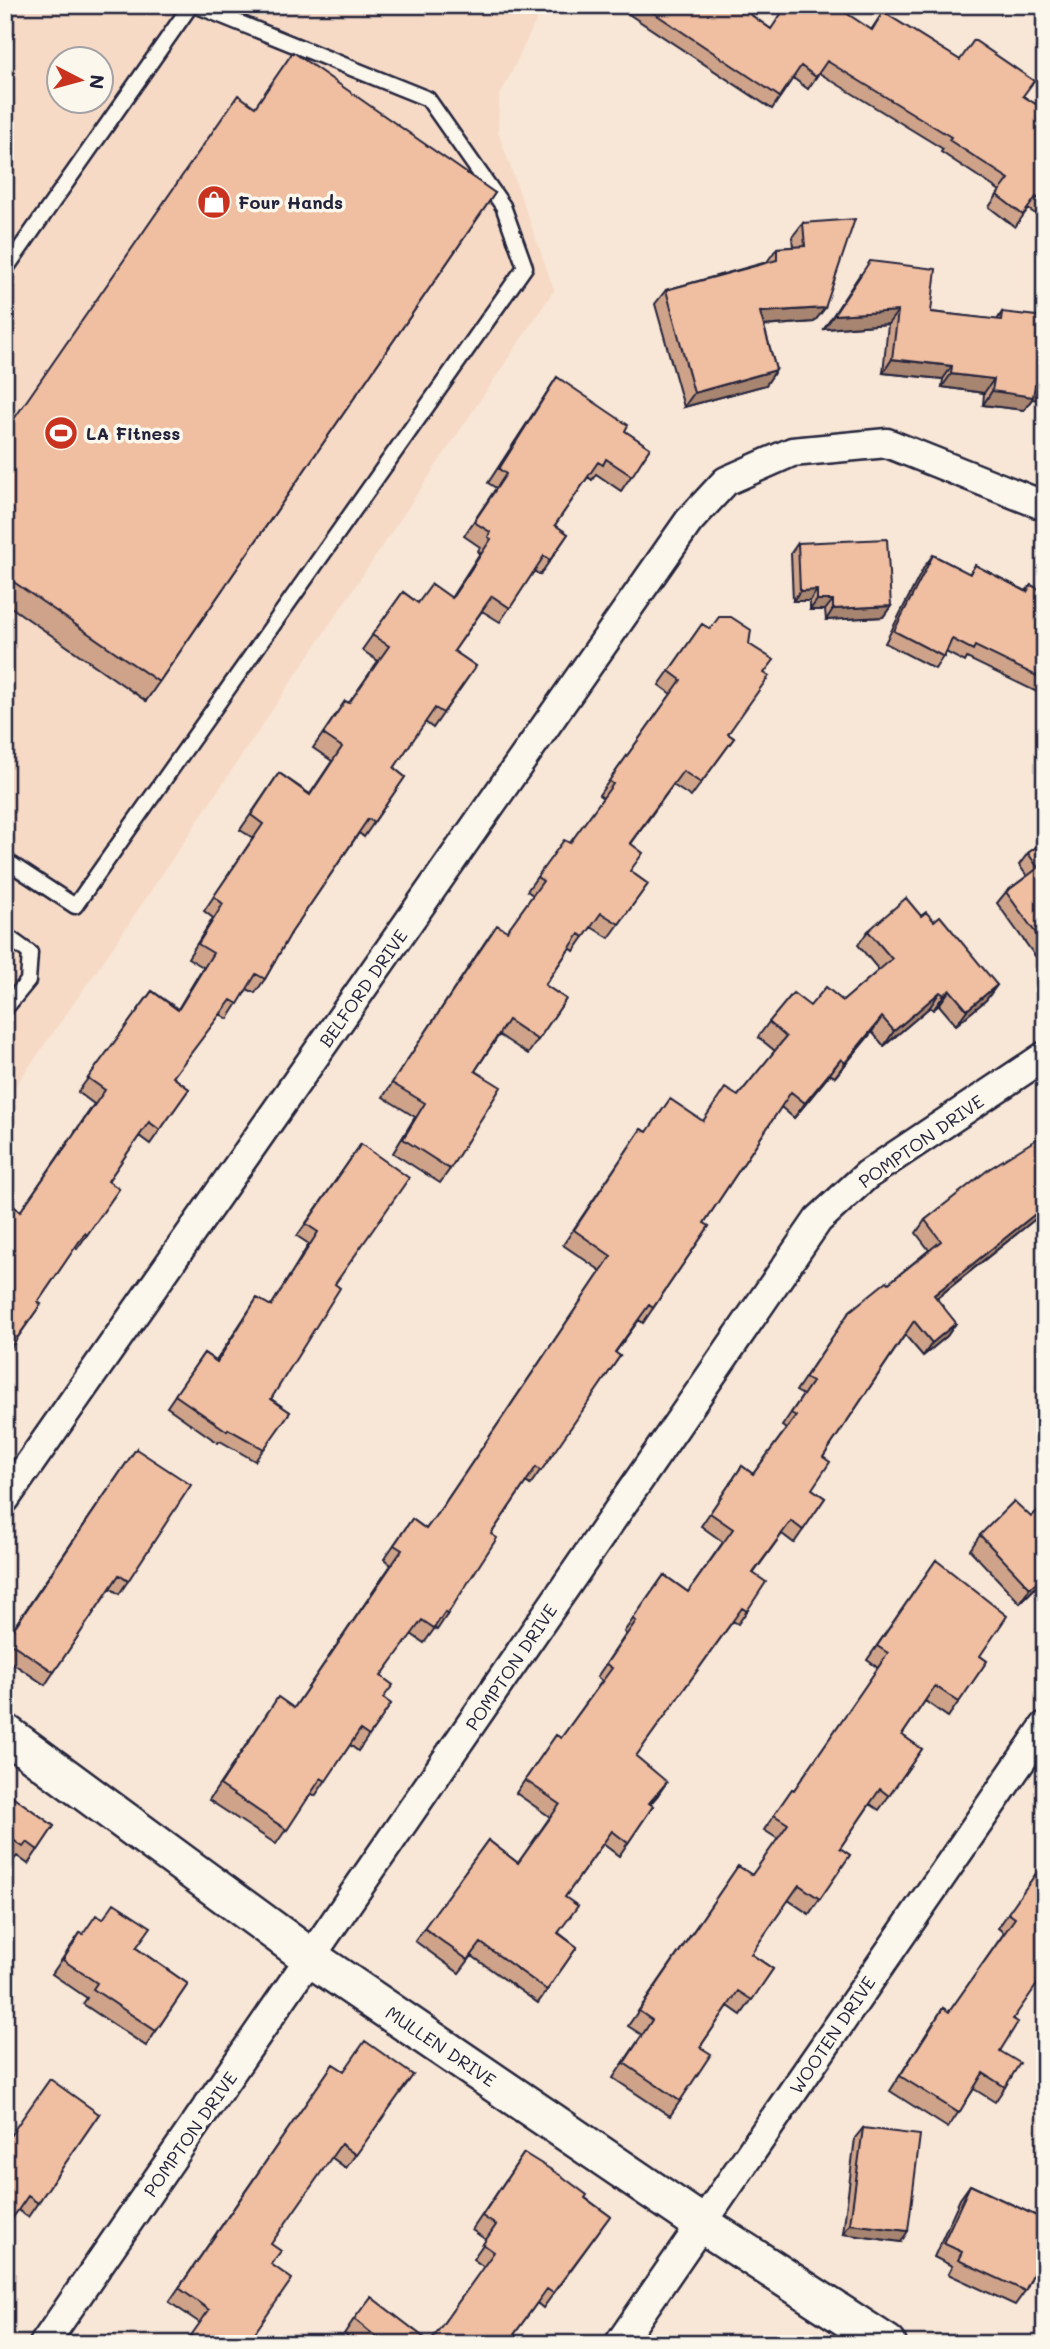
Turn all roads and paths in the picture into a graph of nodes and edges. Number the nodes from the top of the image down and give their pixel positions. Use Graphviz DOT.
graph roads {
  1 [pos="193,5"];
  2 [pos="5,270"];
  3 [pos="1045,506"];
  4 [pos="5,860"];
  5 [pos="5,935"];
  6 [pos="5,1009"];
  7 [pos="1045,1056"];
  8 [pos="5,1499"];
  9 [pos="1045,1726"];
  10 [pos="5,1733"];
  11 [pos="311,1958"];
  12 [pos="702,2224"];
  13 [pos="44,2344"];
  14 [pos="619,2344"];
  15 [pos="887,2344"];
  1 -- 2 [label="lane"];
  1 -- 4 [label="lane"];
  3 -- 8 [label="street, BELFORD DRIVE"];
  5 -- 6 [label="lane"];
  7 -- 11 [label="street, POMPTON DRIVE"];
  9 -- 12 [label="street, WOOTEN DRIVE"];
  10 -- 11 [label="street, MULLEN DRIVE"];
  11 -- 12 [label="street, MULLEN DRIVE"];
  11 -- 13 [label="street, POMPTON DRIVE"];
  12 -- 14 [label="street, WOOTEN DRIVE"];
  12 -- 15 [label="street, MULLEN DRIVE"];
}
